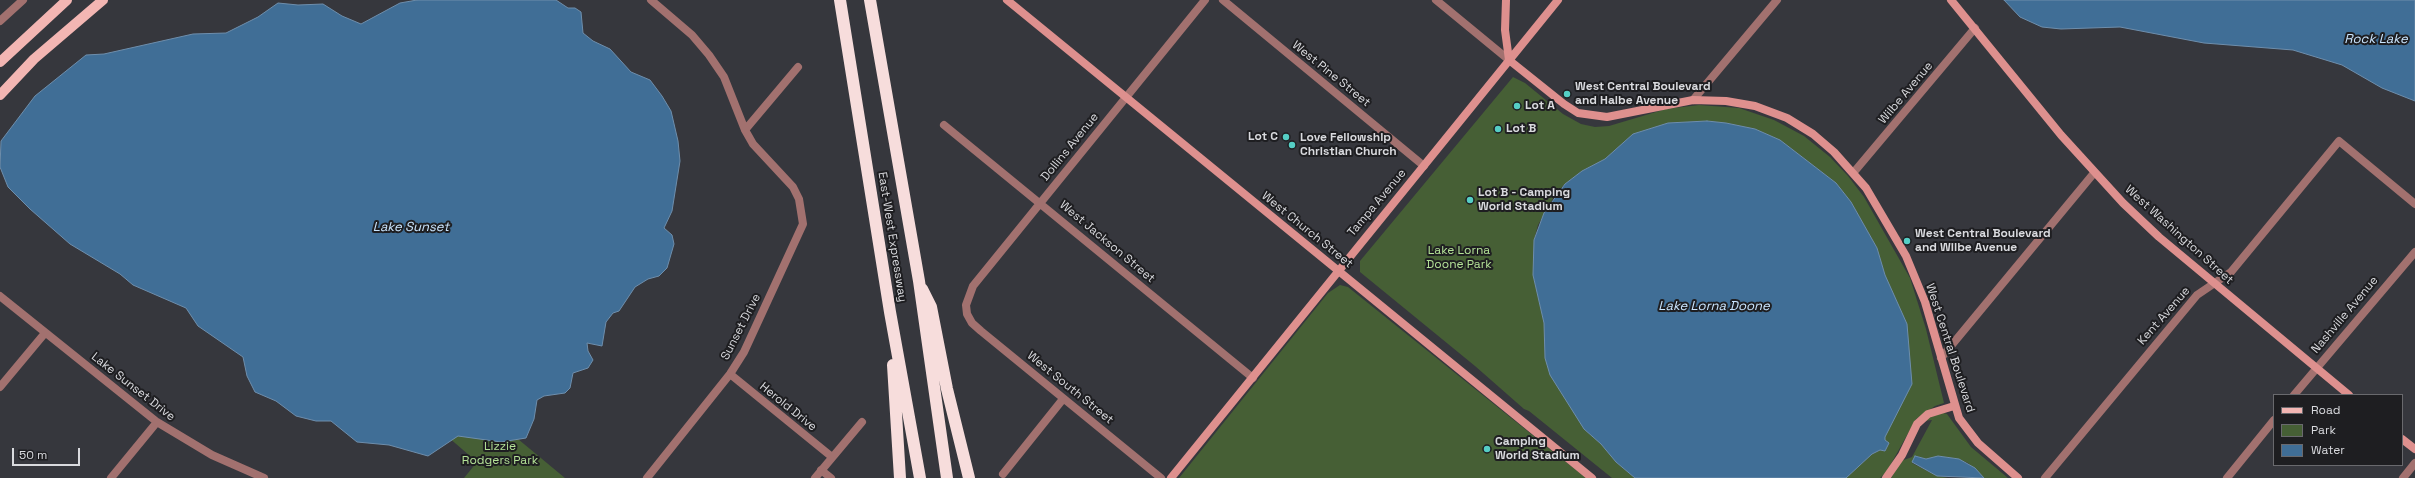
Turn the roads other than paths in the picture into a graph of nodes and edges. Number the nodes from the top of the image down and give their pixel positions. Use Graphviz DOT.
graph roads {
  1 [pos="23,0"];
  2 [pos="67,0"];
  3 [pos="103,0"];
  4 [pos="651,0"];
  5 [pos="840,0"];
  6 [pos="870,0"];
  7 [pos="1007,0"];
  8 [pos="1205,0"];
  9 [pos="1223,0"];
  10 [pos="1436,0"];
  11 [pos="1506,0"];
  12 [pos="1558,0"];
  13 [pos="1776,0"];
  14 [pos="1951,0"];
  15 [pos="0,21"];
  16 [pos="1975,28"];
  17 [pos="1509,60"];
  18 [pos="0,62"];
  19 [pos="798,67"];
  20 [pos="0,95"];
  21 [pos="1125,98"];
  22 [pos="1693,100"];
  23 [pos="944,125"];
  24 [pos="745,130"];
  25 [pos="1424,166"];
  26 [pos="1854,172"];
  27 [pos="2094,172"];
  28 [pos="1041,203"];
  29 [pos="2415,204"];
  30 [pos="2415,252"];
  31 [pos="1337,270"];
  32 [pos="919,281"];
  33 [pos="2214,284"];
  34 [pos="0,296"];
  35 [pos="890,312"];
  36 [pos="967,314"];
  37 [pos="45,333"];
  38 [pos="1941,358"];
  39 [pos="2316,368"];
  40 [pos="730,374"];
  41 [pos="1253,378"];
  42 [pos="0,387"];
  43 [pos="2295,394"];
  44 [pos="2348,394"];
  45 [pos="1063,399"];
  46 [pos="1954,406"];
  47 [pos="2273,421"];
  48 [pos="157,422"];
  49 [pos="862,422"];
  50 [pos="2403,440"];
  51 [pos="2415,449"];
  52 [pos="832,457"];
  53 [pos="2415,463"];
  54 [pos="821,470"];
  55 [pos="1002,474"];
  56 [pos="111,478"];
  57 [pos="264,478"];
  58 [pos="648,478"];
  59 [pos="815,478"];
  60 [pos="831,478"];
  61 [pos="900,478"];
  62 [pos="920,478"];
  63 [pos="946,478"];
  64 [pos="969,478"];
  65 [pos="1162,478"];
  66 [pos="1171,478"];
  67 [pos="1592,478"];
  68 [pos="1886,478"];
  69 [pos="2018,478"];
  70 [pos="2045,478"];
  71 [pos="2227,478"];
  72 [pos="2403,478"];
  1 -- 15 [label="street"];
  2 -- 18 [label="main road"];
  3 -- 20 [label="main road"];
  4 -- 24 [label="street"];
  5 -- 35 [label="highway, East-West Expressway"];
  6 -- 32 [label="highway, East-West Expressway"];
  7 -- 21 [label="street, West Church Street"];
  8 -- 21 [label="street, Dollins Avenue"];
  9 -- 25 [label="street, West Pine Street"];
  10 -- 17 [label="street, West Central Boulevard"];
  11 -- 17 [label="street"];
  12 -- 17 [label="street, Tampa Avenue"];
  13 -- 22 [label="street"];
  14 -- 16 [label="street, West Washington Street"];
  16 -- 26 [label="street, Wilbe Avenue"];
  16 -- 27 [label="street, West Washington Street"];
  17 -- 22 [label="street, West Central Boulevard"];
  17 -- 25 [label="street, Tampa Avenue"];
  19 -- 24 [label="street"];
  21 -- 28 [label="street, Dollins Avenue"];
  21 -- 31 [label="street, West Church Street"];
  22 -- 26 [label="street, West Central Boulevard"];
  23 -- 28 [label="street, West Jackson Street"];
  24 -- 40 [label="street, Sunset Drive"];
  25 -- 31 [label="street, Tampa Avenue"];
  26 -- 38 [label="street, West Central Boulevard"];
  27 -- 33 [label="street, West Washington Street"];
  27 -- 38 [label="street"];
  28 -- 36 [label="street, Dollins Avenue"];
  28 -- 41 [label="street, West Jackson Street"];
  29 -- 33 [label="street, Kent Avenue"];
  30 -- 39 [label="street, Nashville Avenue"];
  31 -- 41 [label="street, Tampa Avenue"];
  31 -- 67 [label="street, West Church Street"];
  32 -- 63 [label="highway, East-West Expressway"];
  32 -- 64 [label="highway"];
  33 -- 39 [label="street, West Washington Street"];
  33 -- 70 [label="street, Kent Avenue"];
  34 -- 37 [label="street, Lake Sunset Drive"];
  35 -- 61 [label="highway"];
  35 -- 62 [label="highway, East-West Expressway"];
  36 -- 45 [label="street, West South Street"];
  37 -- 42 [label="street"];
  37 -- 48 [label="street, Lake Sunset Drive"];
  38 -- 46 [label="street, West Central Boulevard"];
  39 -- 43 [label="street, Nashville Avenue"];
  39 -- 44 [label="street, West Washington Street"];
  40 -- 52 [label="street, Herold Drive"];
  40 -- 58 [label="street, Sunset Drive"];
  41 -- 66 [label="street, Tampa Avenue"];
  45 -- 55 [label="street"];
  45 -- 65 [label="street, West South Street"];
  46 -- 68 [label="street"];
  46 -- 69 [label="street, West Central Boulevard"];
  47 -- 71 [label="street"];
  48 -- 56 [label="street"];
  48 -- 57 [label="street, Lake Sunset Drive"];
  49 -- 52 [label="street"];
  50 -- 51 [label="street"];
  52 -- 54 [label="street"];
  53 -- 72 [label="street"];
  54 -- 59 [label="street"];
  54 -- 60 [label="street"];
}
